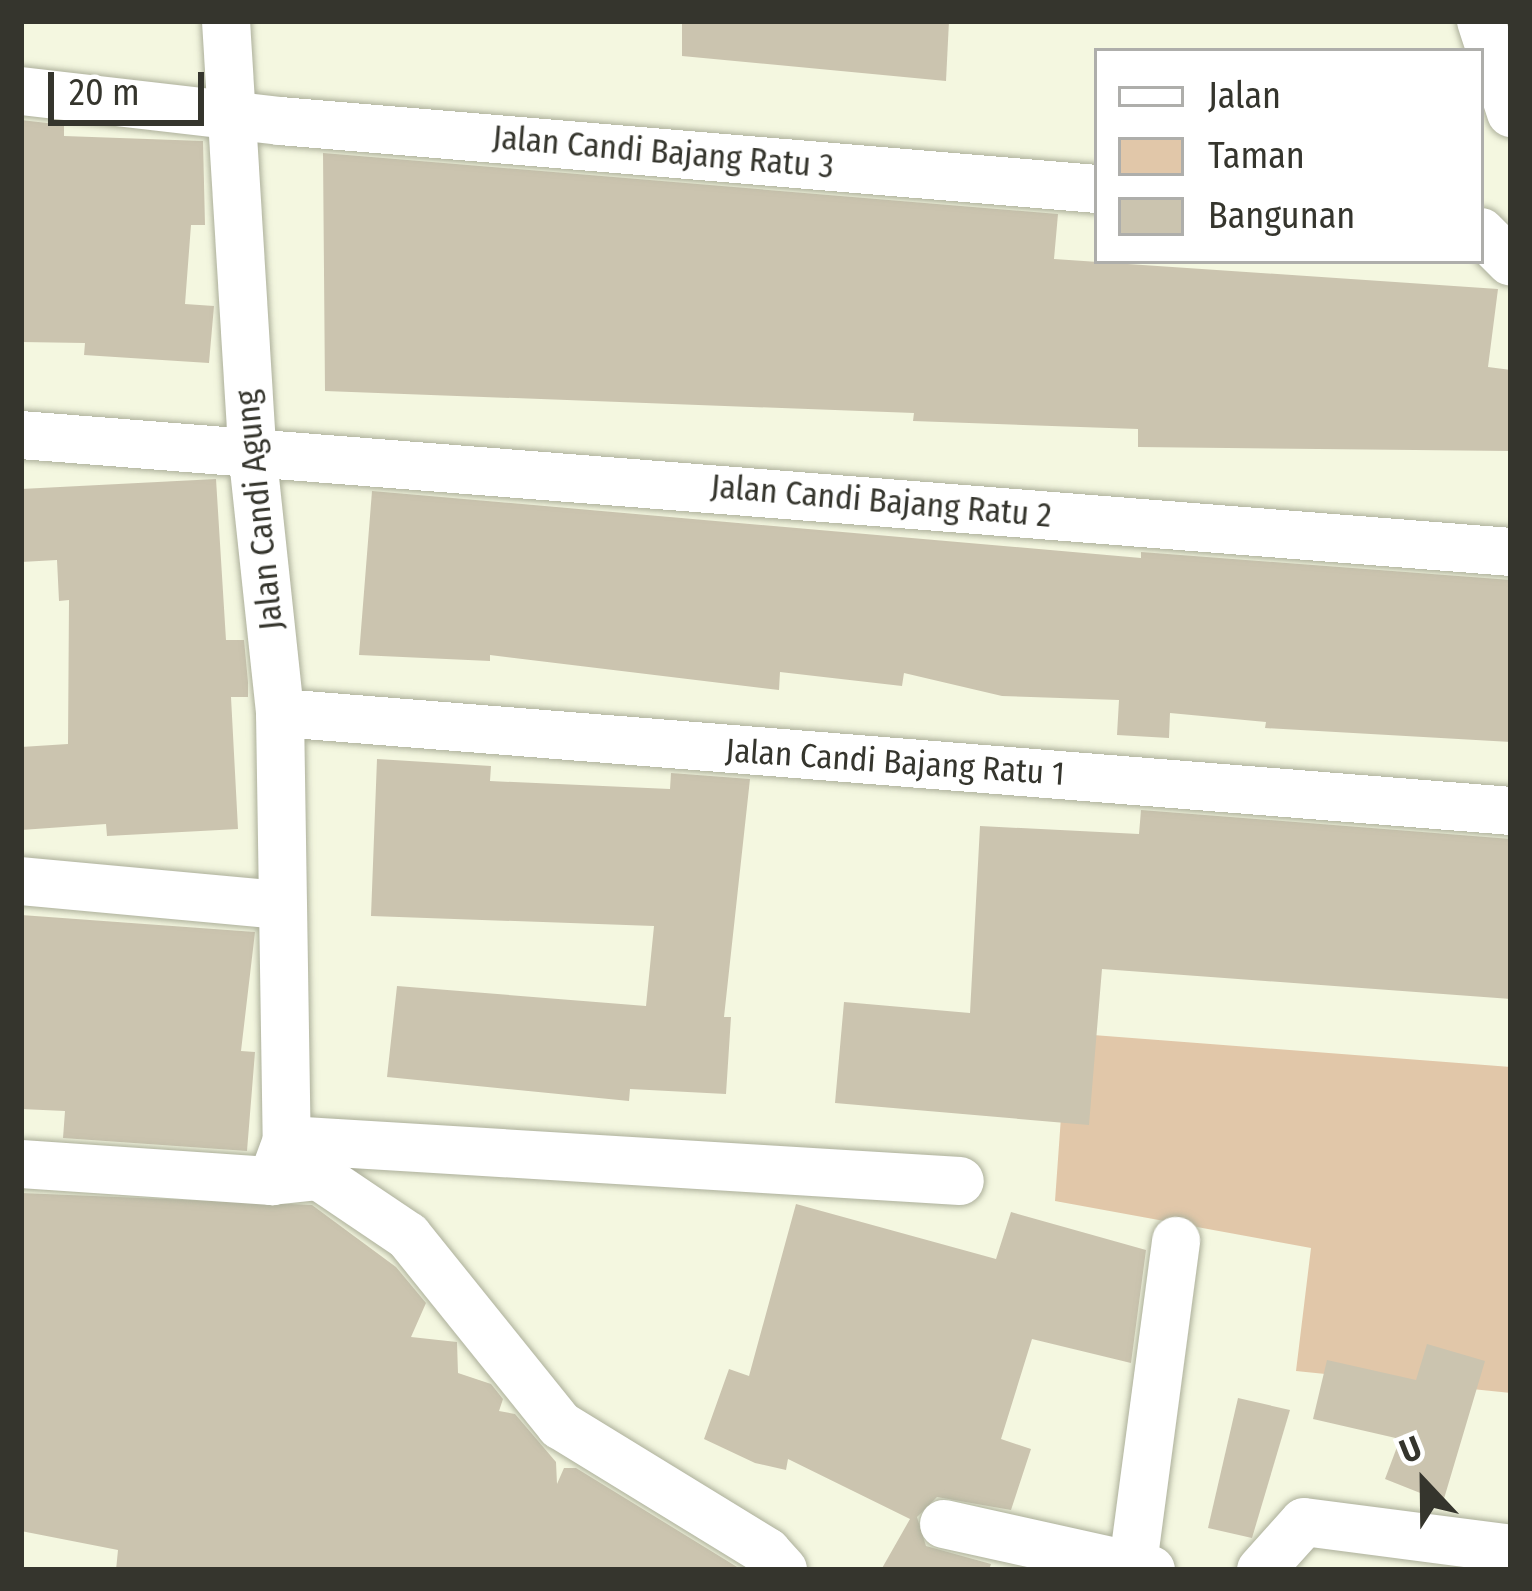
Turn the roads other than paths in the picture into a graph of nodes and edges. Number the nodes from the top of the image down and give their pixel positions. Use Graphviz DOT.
graph roads {
  1 [pos="226,21"];
  2 [pos="1481,21"];
  3 [pos="21,91"];
  4 [pos="1511,113"];
  5 [pos="229,115"];
  6 [pos="1094,189"];
  7 [pos="21,435"];
  8 [pos="251,450"];
  9 [pos="1511,552"];
  10 [pos="280,713"];
  11 [pos="1511,811"];
  12 [pos="21,881"];
  13 [pos="282,905"];
  14 [pos="279,1160"];
  15 [pos="21,1164"];
  16 [pos="960,1181"];
  17 [pos="1176,1240"];
  18 [pos="944,1523"];
  19 [pos="1511,1549"];
  20 [pos="1142,1567"];
  21 [pos="783,1570"];
  22 [pos="1262,1570"];
  1 -- 5 [label="street, Jalan Candi Agung"];
  2 -- 4 [label="street"];
  3 -- 5 [label="street, Jalan Candi Bajang Ratu 3"];
  5 -- 6 [label="street, Jalan Candi Bajang Ratu 3"];
  5 -- 8 [label="street, Jalan Candi Agung"];
  7 -- 8 [label="street, Jalan Candi Bajang Ratu 2"];
  8 -- 9 [label="street, Jalan Candi Bajang Ratu 2"];
  8 -- 10 [label="street, Jalan Candi Agung"];
  10 -- 11 [label="street, Jalan Candi Bajang Ratu 1"];
  10 -- 13 [label="street, Jalan Candi Agung"];
  12 -- 13 [label="street"];
  13 -- 14 [label="street, Jalan Candi Agung"];
  14 -- 15 [label="street"];
  14 -- 16 [label="street"];
  14 -- 21 [label="street"];
  17 -- 20 [label="street"];
  18 -- 20 [label="street"];
  19 -- 22 [label="street"];
}
